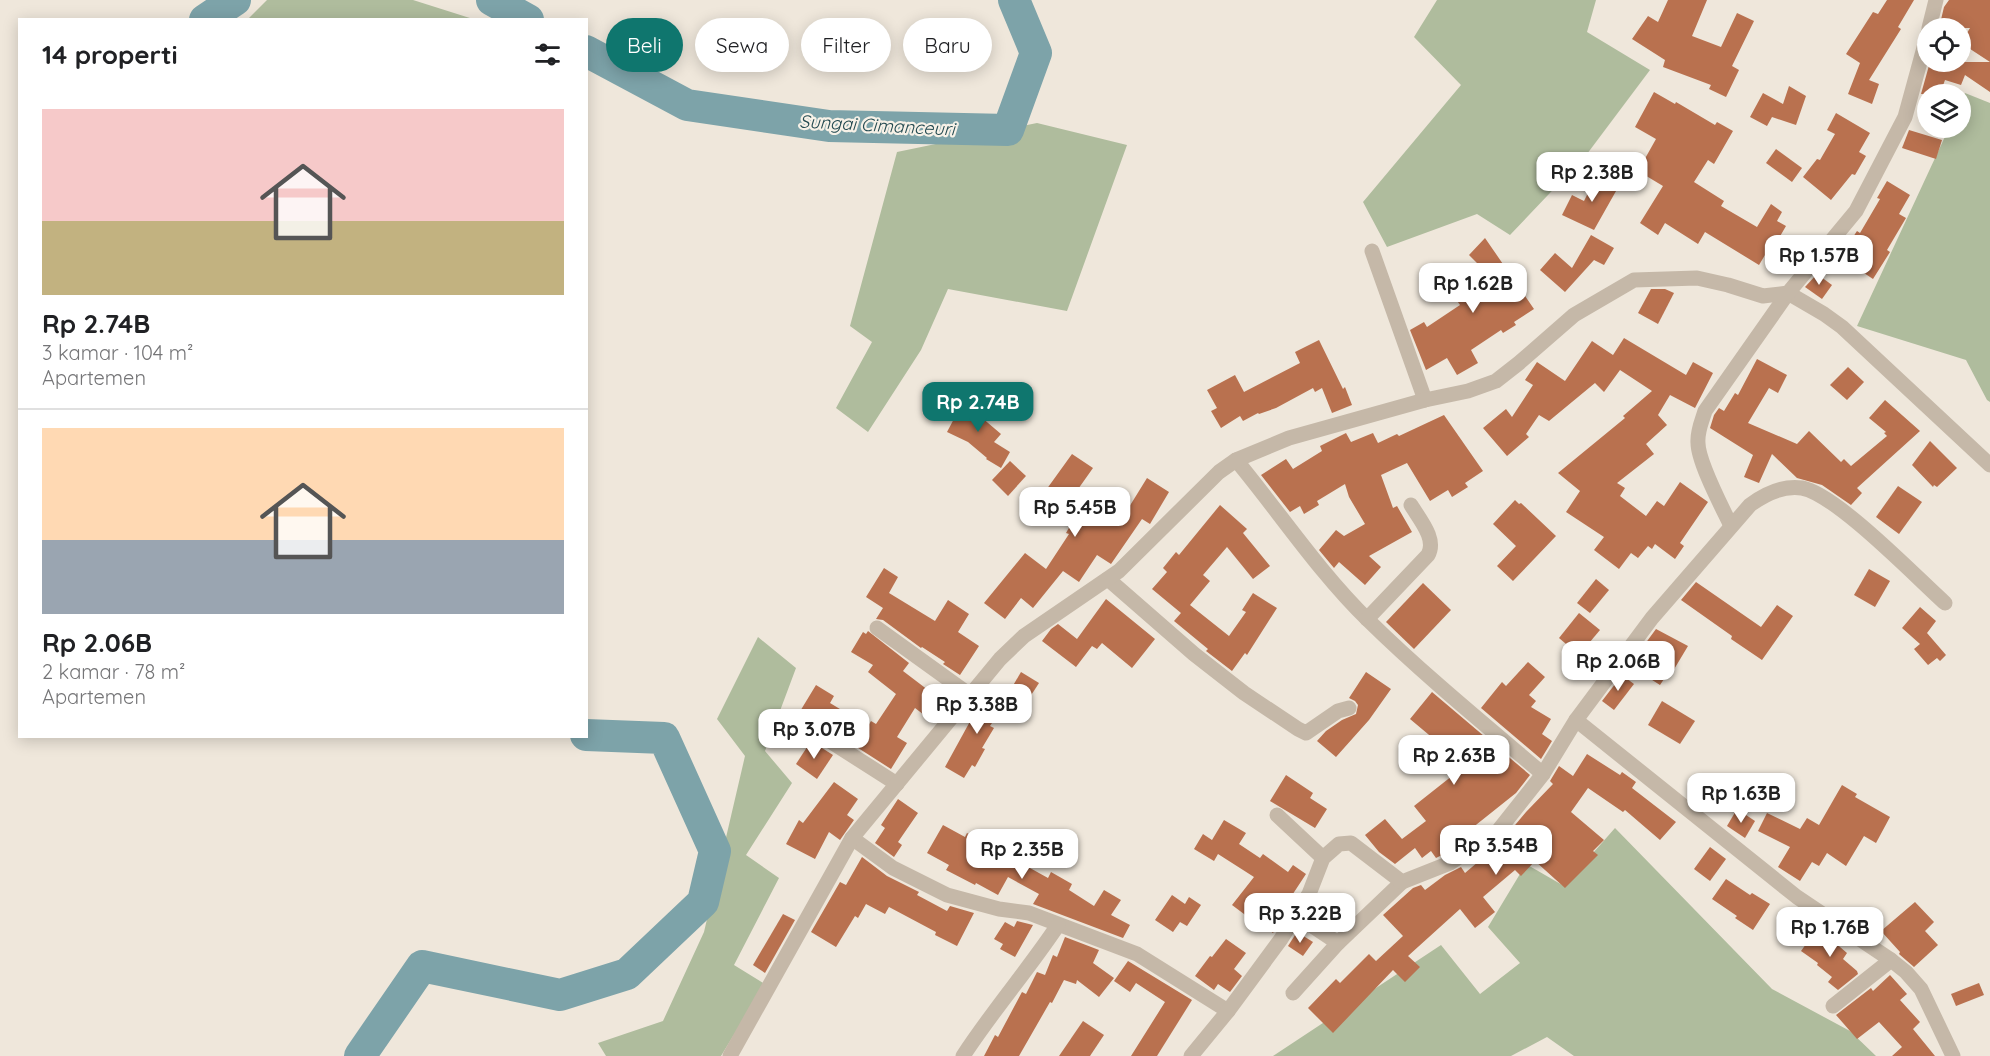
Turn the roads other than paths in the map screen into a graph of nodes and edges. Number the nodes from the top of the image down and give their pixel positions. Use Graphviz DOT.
graph roads {
  1 [pos="1936,0"];
  2 [pos="1932,18"];
  3 [pos="1917,72"];
  4 [pos="1372,251"];
  5 [pos="1788,293"];
  6 [pos="1425,400"];
  7 [pos="1236,460"];
  8 [pos="1990,465"];
  9 [pos="1411,505"];
  10 [pos="1731,526"];
  11 [pos="1108,579"];
  12 [pos="1945,603"];
  13 [pos="1367,619"];
  14 [pos="877,628"];
  15 [pos="970,695"];
  16 [pos="1349,708"];
  17 [pos="1576,720"];
  18 [pos="800,722"];
  19 [pos="1544,774"];
  20 [pos="897,784"];
  21 [pos="1277,815"];
  22 [pos="852,838"];
  23 [pos="1323,858"];
  24 [pos="1402,882"];
  25 [pos="1296,915"];
  26 [pos="1058,925"];
  27 [pos="1338,944"];
  28 [pos="1891,960"];
  29 [pos="1293,993"];
  30 [pos="1833,1006"];
  31 [pos="1228,1011"];
  32 [pos="730,1056"];
  33 [pos="963,1056"];
  34 [pos="1191,1056"];
  35 [pos="1953,1056"];
  1 -- 2 [label="street"];
  3 -- 5 [label="street"];
  4 -- 6 [label="street"];
  5 -- 6 [label="street"];
  5 -- 8 [label="street"];
  5 -- 10 [label="street"];
  6 -- 7 [label="street"];
  7 -- 11 [label="street"];
  7 -- 13 [label="street"];
  9 -- 13 [label="street"];
  10 -- 12 [label="street"];
  10 -- 17 [label="street"];
  11 -- 15 [label="street"];
  11 -- 16 [label="street"];
  13 -- 19 [label="street"];
  14 -- 15 [label="street"];
  15 -- 20 [label="street"];
  17 -- 19 [label="street"];
  17 -- 28 [label="street"];
  18 -- 20 [label="street"];
  19 -- 24 [label="street"];
  20 -- 22 [label="street"];
  21 -- 23 [label="street"];
  22 -- 26 [label="street"];
  22 -- 32 [label="street"];
  23 -- 24 [label="street"];
  23 -- 25 [label="street"];
  24 -- 27 [label="street"];
  25 -- 27 [label="street"];
  25 -- 31 [label="street"];
  26 -- 31 [label="street"];
  26 -- 33 [label="street"];
  27 -- 29 [label="street"];
  28 -- 30 [label="street"];
  28 -- 35 [label="street"];
  31 -- 34 [label="street"];
}
